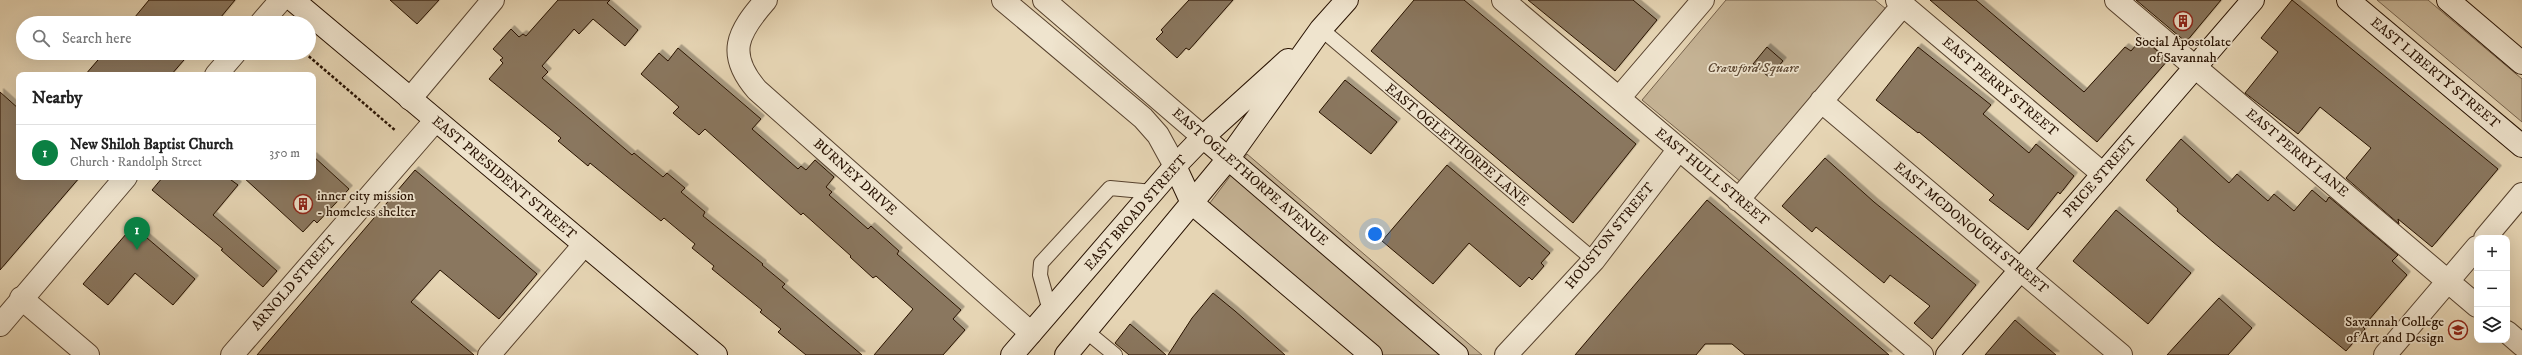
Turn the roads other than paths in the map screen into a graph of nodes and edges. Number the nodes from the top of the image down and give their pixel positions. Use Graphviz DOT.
graph roads {
  1 [pos="281,0"];
  2 [pos="293,0"];
  3 [pos="493,0"];
  4 [pos="766,0"];
  5 [pos="1003,0"];
  6 [pos="1044,0"];
  7 [pos="1347,0"];
  8 [pos="1503,0"];
  9 [pos="2116,0"];
  10 [pos="2253,0"];
  11 [pos="2348,0"];
  12 [pos="2448,0"];
  13 [pos="1696,2"];
  14 [pos="1900,3"];
  15 [pos="267,16"];
  16 [pos="312,16"];
  17 [pos="316,19"];
  18 [pos="1321,29"];
  19 [pos="229,60"];
  20 [pos="2522,63"];
  21 [pos="2195,67"];
  22 [pos="219,72"];
  23 [pos="1619,98"];
  24 [pos="410,99"];
  25 [pos="1821,102"];
  26 [pos="435,121"];
  27 [pos="1203,136"];
  28 [pos="2522,146"];
  29 [pos="1679,149"];
  30 [pos="1228,159"];
  31 [pos="1175,166"];
  32 [pos="2103,174"];
  33 [pos="123,180"];
  34 [pos="1153,192"];
  35 [pos="2522,194"];
  36 [pos="1738,200"];
  37 [pos="1192,203"];
  38 [pos="2488,235"];
  39 [pos="584,245"];
  40 [pos="2474,251"];
  41 [pos="1594,260"];
  42 [pos="2020,270"];
  43 [pos="2448,281"];
  44 [pos="21,298"];
  45 [pos="2474,303"];
  46 [pos="1050,312"];
  47 [pos="0,325"];
  48 [pos="1086,332"];
  49 [pos="1031,333"];
  50 [pos="2510,335"];
  51 [pos="2522,345"];
  52 [pos="88,355"];
  53 [pos="232,355"];
  54 [pos="489,355"];
  55 [pos="716,355"];
  56 [pos="1012,355"];
  57 [pos="1066,355"];
  58 [pos="1115,355"];
  59 [pos="1371,355"];
  60 [pos="1457,355"];
  61 [pos="1506,355"];
  62 [pos="1922,355"];
  63 [pos="1947,355"];
  64 [pos="2121,355"];
  65 [pos="2385,355"];
  1 -- 15 [label="street"];
  2 -- 16 [label="street, EAST PRESIDENT STREET"];
  3 -- 24 [label="street"];
  4 -- 49 [label="street, BURNEY DRIVE"];
  5 -- 31 [label="street, EAST OGLETHORPE AVENUE"];
  6 -- 27 [label="street, EAST OGLETHORPE AVENUE"];
  7 -- 18 [label="street, EAST BROAD STREET"];
  8 -- 23 [label="street, EAST HULL STREET"];
  9 -- 21 [label="street, EAST PERRY LANE"];
  10 -- 21 [label="street, PRICE STREET"];
  11 -- 28 [label="street, EAST LIBERTY STREET"];
  12 -- 20 [label="street"];
  13 -- 23 [label="street"];
  14 -- 25 [label="street"];
  14 -- 32 [label="street, EAST PERRY STREET"];
  17 -- 24 [label="street, EAST PRESIDENT STREET"];
  18 -- 27 [label="street, EAST BROAD STREET"];
  18 -- 30 [label="street, EAST BROAD STREET"];
  18 -- 41 [label="lane, EAST OGLETHORPE LANE"];
  19 -- 22 [label="street"];
  21 -- 32 [label="street, PRICE STREET"];
  21 -- 43 [label="street, EAST PERRY LANE"];
  23 -- 29 [label="street, EAST HULL STREET"];
  24 -- 26 [label="street, EAST PRESIDENT STREET"];
  25 -- 36 [label="street"];
  25 -- 42 [label="street, EAST MCDONOUGH STREET"];
  26 -- 39 [label="street, EAST PRESIDENT STREET"];
  26 -- 53 [label="street, ARNOLD STREET"];
  27 -- 30 [label="street, EAST OGLETHORPE AVENUE"];
  27 -- 31 [label="street, EAST BROAD STREET"];
  29 -- 36 [label="street, EAST HULL STREET"];
  29 -- 41 [label="street, HOUSTON STREET"];
  30 -- 37 [label="street, EAST BROAD STREET"];
  30 -- 60 [label="street, EAST OGLETHORPE AVENUE"];
  31 -- 34 [label="street, EAST BROAD STREET"];
  31 -- 37 [label="street, EAST OGLETHORPE AVENUE"];
  32 -- 42 [label="street, PRICE STREET"];
  33 -- 44 [label="street"];
  34 -- 46 [label="street, EAST BROAD STREET"];
  34 -- 46 [label="lane"];
  35 -- 38 [label="street"];
  36 -- 62 [label="street, EAST HULL STREET"];
  37 -- 48 [label="street, EAST BROAD STREET"];
  37 -- 59 [label="street, EAST OGLETHORPE AVENUE"];
  39 -- 54 [label="street"];
  39 -- 55 [label="street, EAST PRESIDENT STREET"];
  40 -- 43 [label="street"];
  41 -- 61 [label="street, HOUSTON STREET"];
  42 -- 63 [label="street, PRICE STREET"];
  42 -- 64 [label="street, EAST MCDONOUGH STREET"];
  43 -- 45 [label="street, EAST PERRY LANE"];
  43 -- 65 [label="street"];
  44 -- 47 [label="street"];
  44 -- 52 [label="street"];
  46 -- 49 [label="street, EAST BROAD STREET"];
  48 -- 57 [label="street, EAST BROAD STREET"];
  48 -- 58 [label="lane"];
  49 -- 56 [label="street, EAST BROAD STREET"];
  50 -- 51 [label="street"];
}
